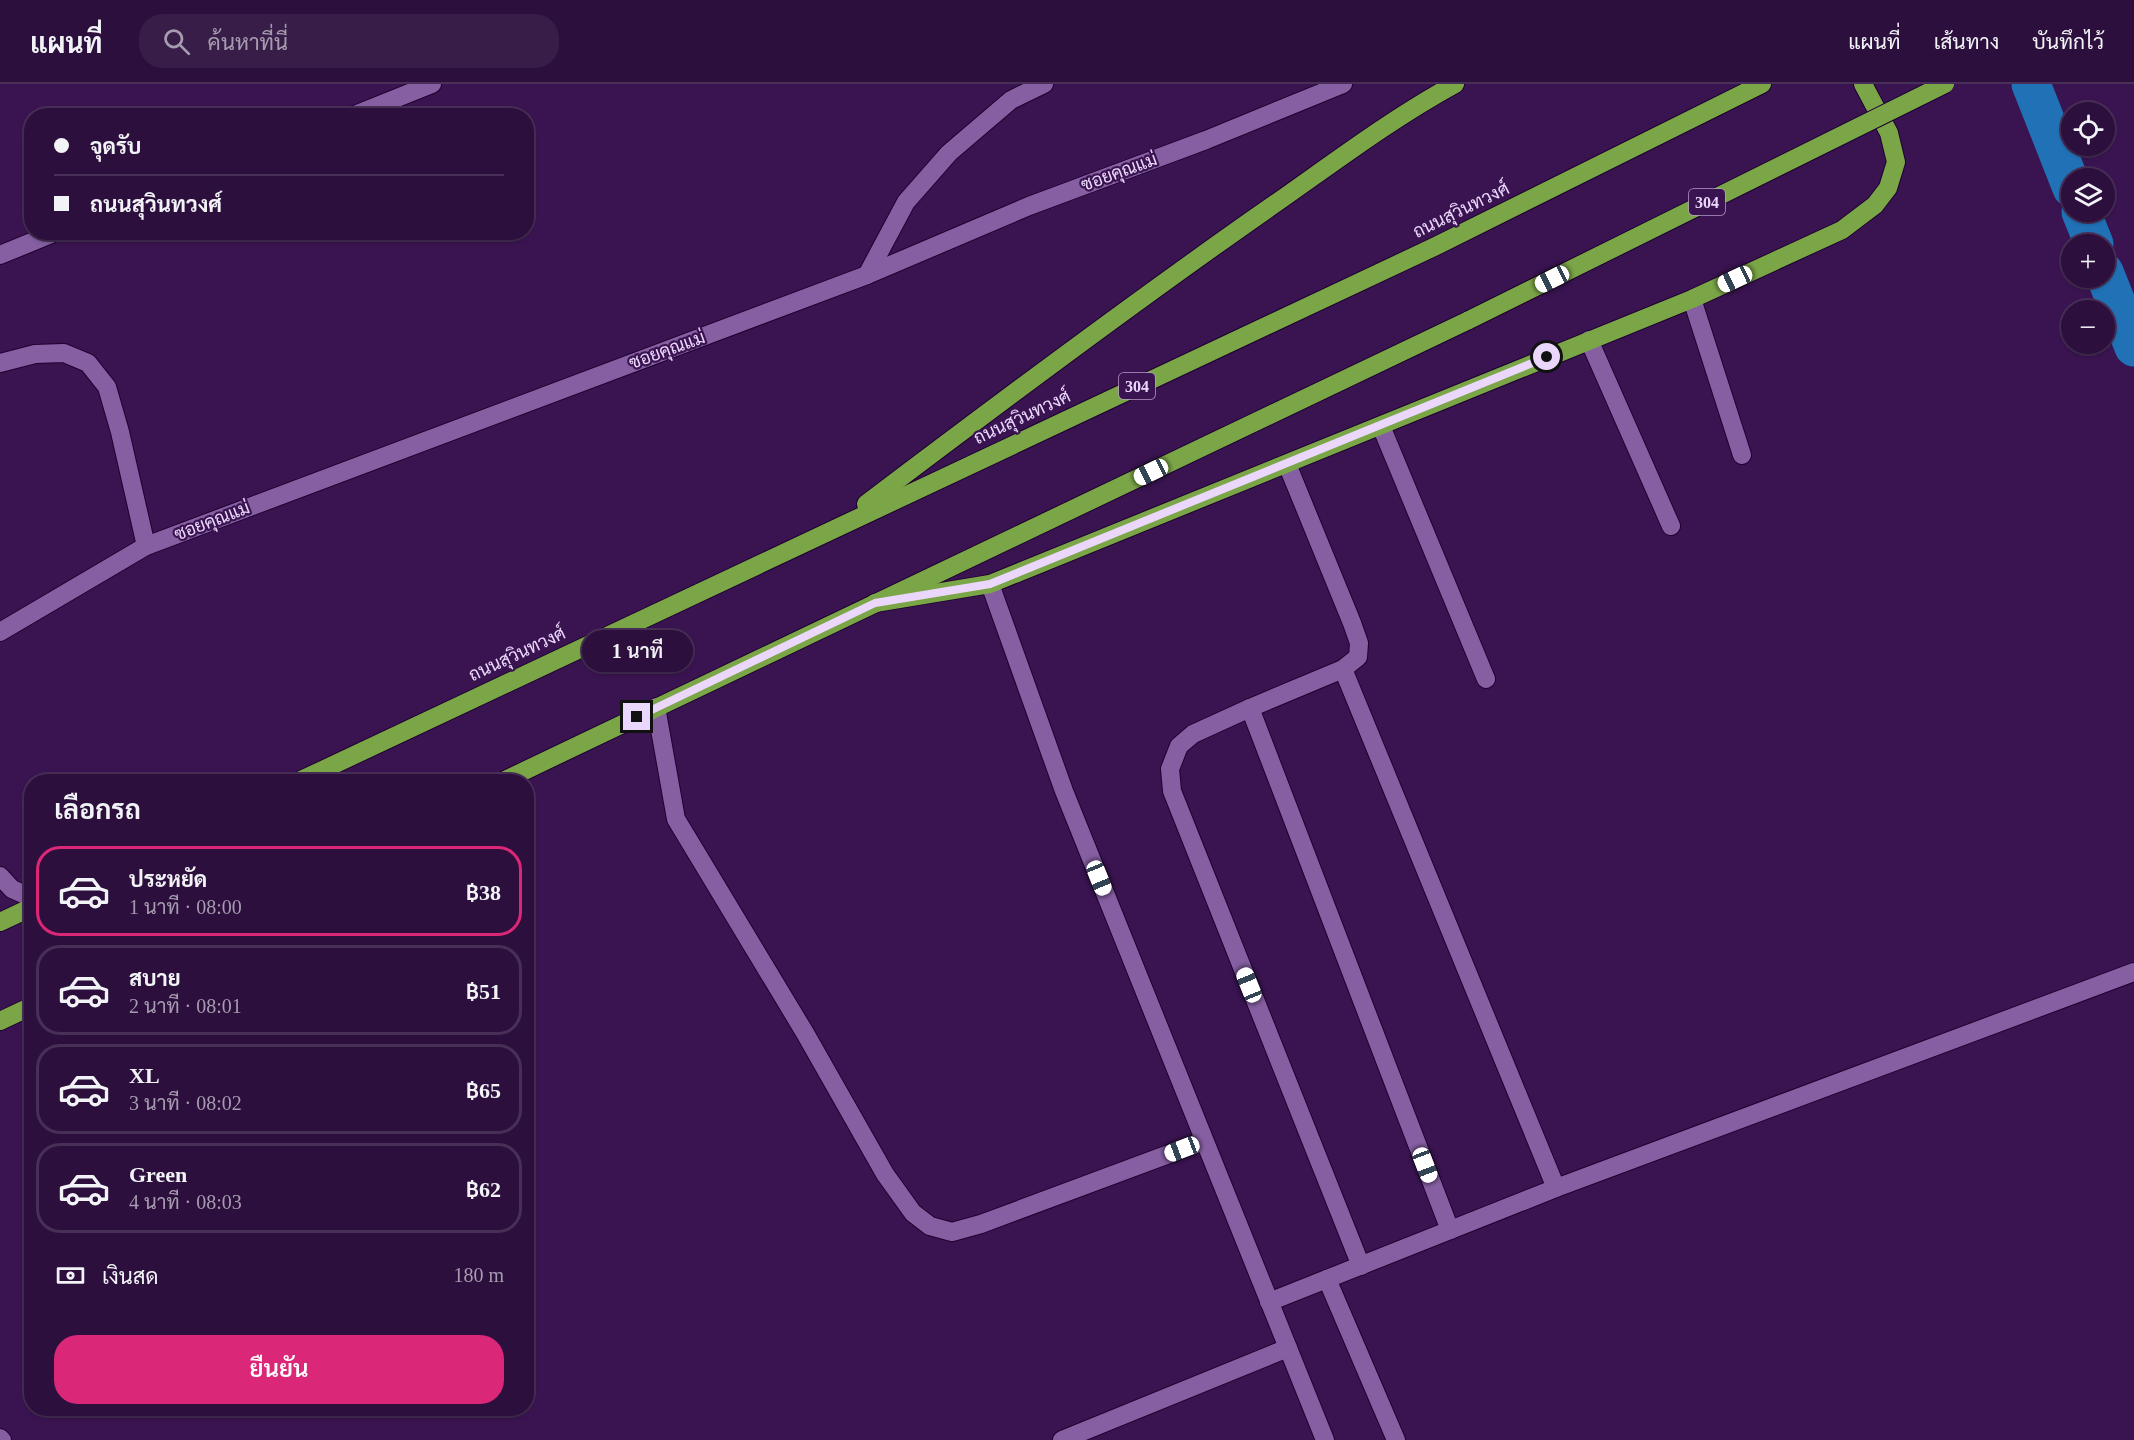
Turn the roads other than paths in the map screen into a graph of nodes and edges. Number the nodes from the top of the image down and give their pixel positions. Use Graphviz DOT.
graph roads {
  1 [pos="432,84"];
  2 [pos="1044,84"];
  3 [pos="1343,84"];
  4 [pos="1762,84"];
  5 [pos="1863,84"];
  6 [pos="1945,84"];
  7 [pos="1443,87"];
  8 [pos="372,108"];
  9 [pos="37,240"];
  10 [pos="0,255"];
  11 [pos="867,275"];
  12 [pos="1692,298"];
  13 [pos="1589,340"];
  14 [pos="0,363"];
  15 [pos="1381,426"];
  16 [pos="1742,455"];
  17 [pos="1287,464"];
  18 [pos="838,525"];
  19 [pos="1671,526"];
  20 [pos="146,546"];
  21 [pos="990,584"];
  22 [pos="875,603"];
  23 [pos="0,632"];
  24 [pos="1343,669"];
  25 [pos="1486,679"];
  26 [pos="656,707"];
  27 [pos="1250,708"];
  28 [pos="314,774"];
  29 [pos="518,774"];
  30 [pos="0,876"];
  31 [pos="24,895"];
  32 [pos="24,911"];
  33 [pos="0,922"];
  34 [pos="2134,972"];
  35 [pos="24,1010"];
  36 [pos="0,1021"];
  37 [pos="1204,1141"];
  38 [pos="1556,1188"];
  39 [pos="1450,1230"];
  40 [pos="1360,1266"];
  41 [pos="1328,1279"];
  42 [pos="1269,1302"];
  43 [pos="1288,1348"];
  44 [pos="1062,1440"];
  45 [pos="1325,1440"];
  46 [pos="1396,1440"];
  1 -- 8 [label="street"];
  2 -- 11 [label="street"];
  3 -- 11 [label="street, ซอยคุณแม่"];
  4 -- 18 [label="highway, ถนนสุวินทวงศ์ / 304"];
  5 -- 12 [label="highway"];
  6 -- 22 [label="highway, 304, bridge"];
  7 -- 18 [label="highway"];
  9 -- 10 [label="street"];
  11 -- 20 [label="street, ซอยคุณแม่"];
  12 -- 13 [label="highway"];
  12 -- 16 [label="street"];
  13 -- 15 [label="highway"];
  13 -- 19 [label="street"];
  14 -- 20 [label="street"];
  15 -- 17 [label="highway"];
  15 -- 25 [label="street"];
  17 -- 21 [label="highway"];
  17 -- 24 [label="street"];
  18 -- 28 [label="highway, ถนนสุวินทวงศ์ / 304"];
  20 -- 23 [label="street, ซอยคุณแม่"];
  21 -- 22 [label="highway"];
  21 -- 37 [label="street"];
  22 -- 26 [label="highway, 304"];
  24 -- 27 [label="street"];
  24 -- 38 [label="street"];
  26 -- 29 [label="highway, 304"];
  26 -- 37 [label="street"];
  27 -- 39 [label="street"];
  27 -- 40 [label="street"];
  30 -- 31 [label="street"];
  32 -- 33 [label="highway"];
  34 -- 38 [label="street"];
  35 -- 36 [label="highway"];
  37 -- 42 [label="street"];
  38 -- 39 [label="street"];
  39 -- 40 [label="street"];
  40 -- 41 [label="street"];
  41 -- 42 [label="street"];
  41 -- 46 [label="street"];
  42 -- 43 [label="street"];
  43 -- 44 [label="street"];
  43 -- 45 [label="street"];
}
